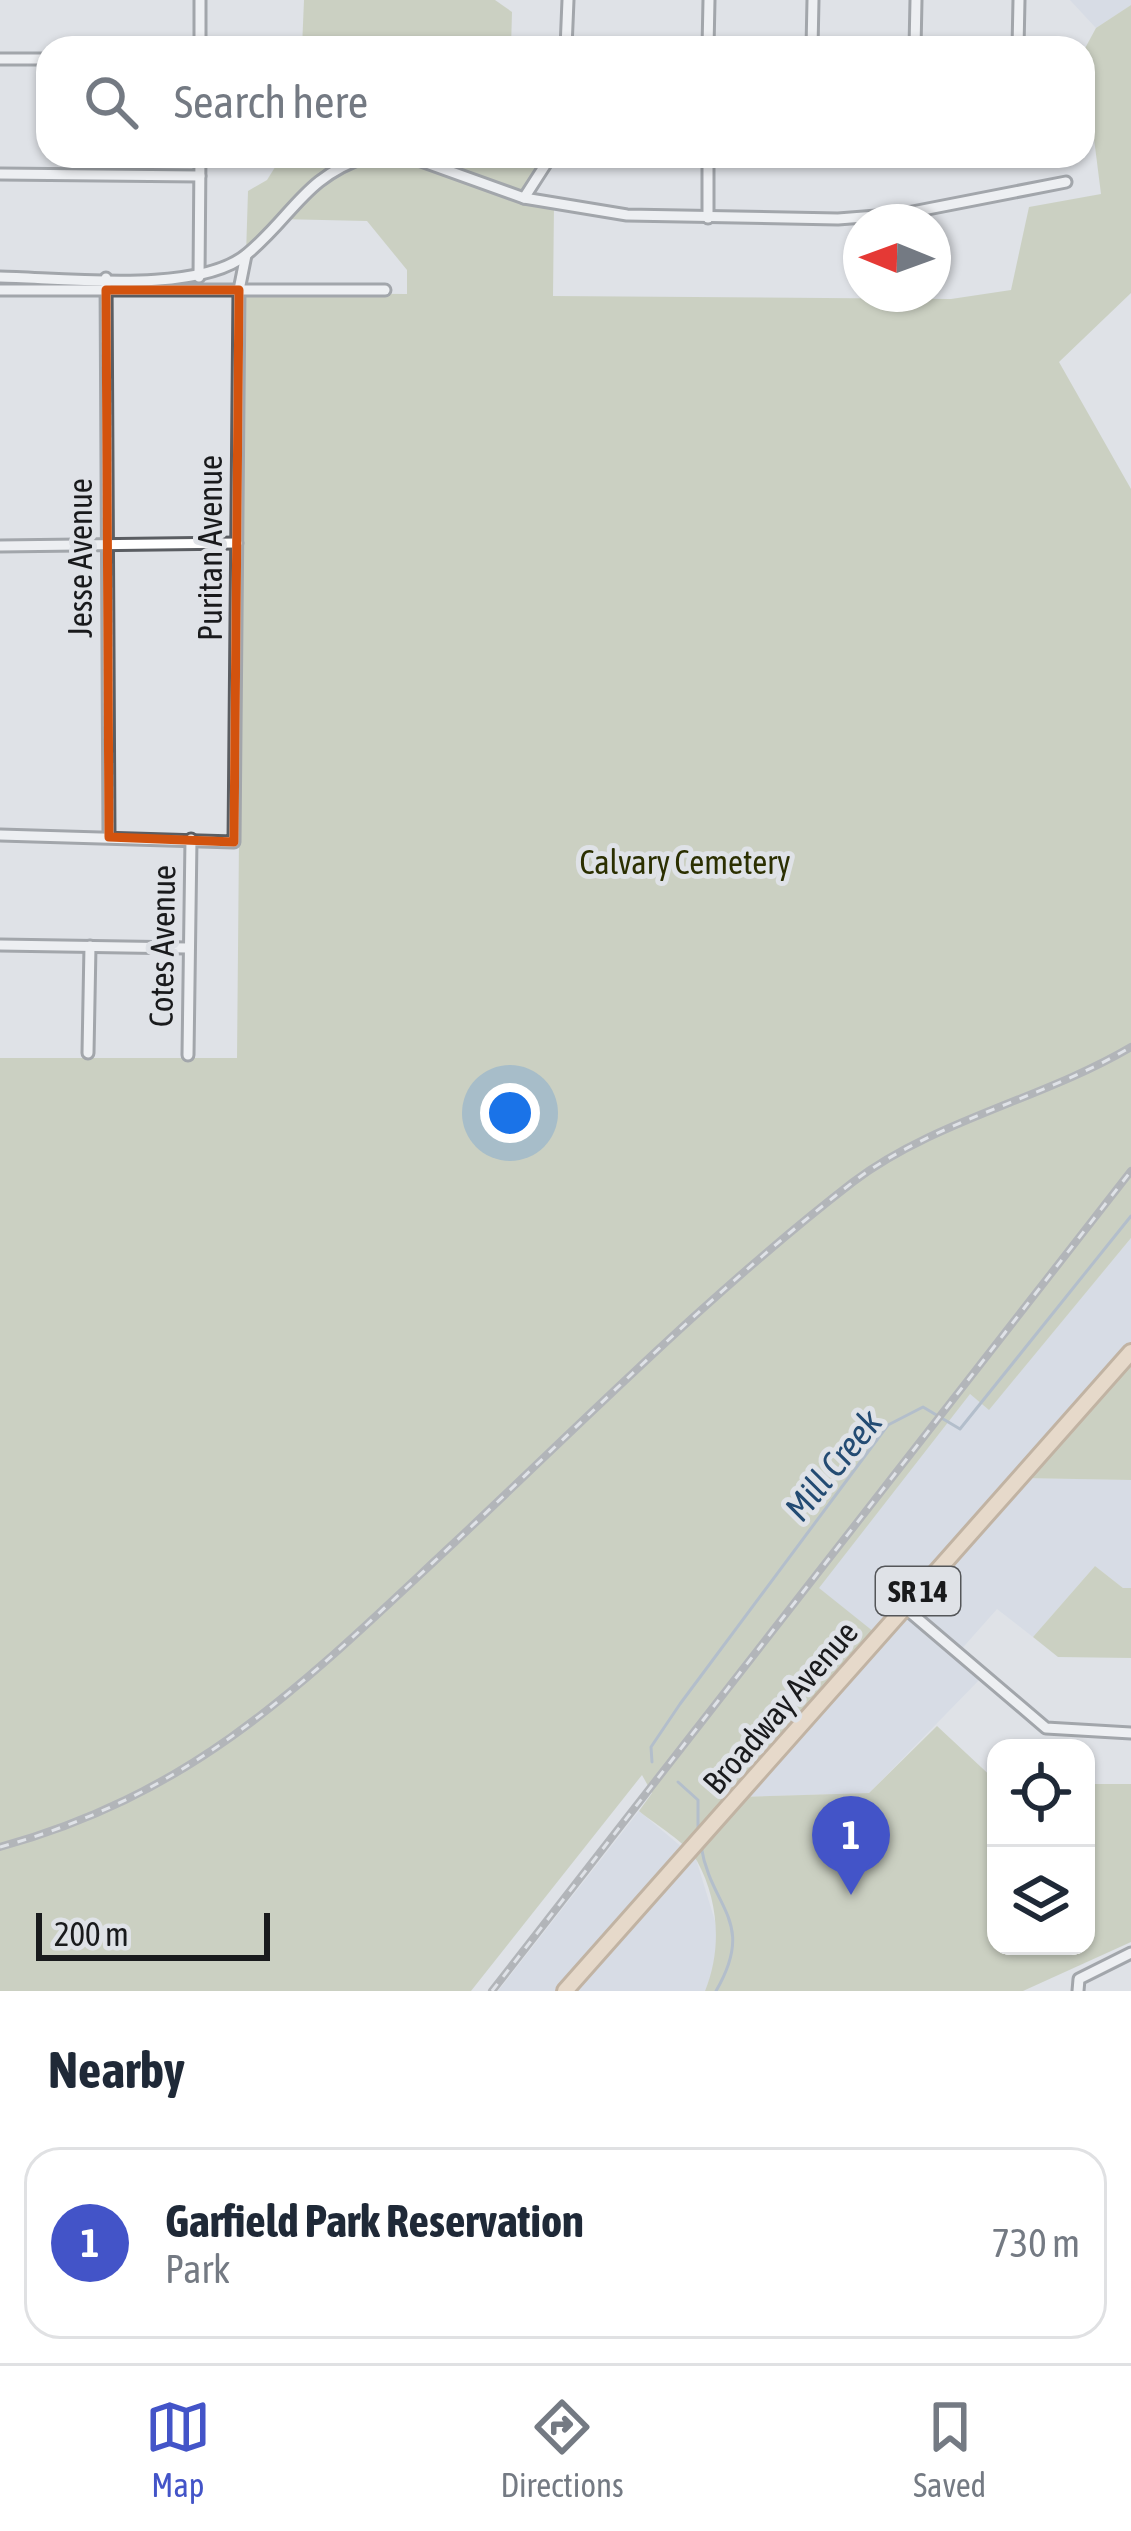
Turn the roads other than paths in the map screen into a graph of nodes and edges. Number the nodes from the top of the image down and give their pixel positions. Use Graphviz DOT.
graph roads {
  1 [pos="200,0"];
  2 [pos="568,0"];
  3 [pos="709,0"];
  4 [pos="812,0"];
  5 [pos="916,0"];
  6 [pos="1018,0"];
  7 [pos="200,36"];
  8 [pos="566,36"];
  9 [pos="708,36"];
  10 [pos="812,36"];
  11 [pos="915,36"];
  12 [pos="1018,36"];
  13 [pos="0,59"];
  14 [pos="36,59"];
  15 [pos="200,168"];
  16 [pos="344,168"];
  17 [pos="440,168"];
  18 [pos="543,168"];
  19 [pos="708,168"];
  20 [pos="0,174"];
  21 [pos="200,176"];
  22 [pos="1066,182"];
  23 [pos="524,198"];
  24 [pos="708,218"];
  25 [pos="246,255"];
  26 [pos="199,276"];
  27 [pos="0,277"];
  28 [pos="106,284"];
  29 [pos="0,290"];
  30 [pos="239,290"];
  31 [pos="385,290"];
  32 [pos="198,291"];
  33 [pos="237,543"];
  34 [pos="106,545"];
  35 [pos="0,546"];
  36 [pos="0,835"];
  37 [pos="109,837"];
  38 [pos="191,838"];
  39 [pos="0,945"];
  40 [pos="90,946"];
  41 [pos="187,948"];
  42 [pos="88,1053"];
  43 [pos="188,1054"];
  44 [pos="1131,1352"];
  45 [pos="904,1606"];
  46 [pos="1131,1732"];
  47 [pos="1131,1953"];
  48 [pos="1078,1985"];
  49 [pos="565,1991"];
  1 -- 7 [label="street"];
  2 -- 8 [label="street"];
  3 -- 9 [label="street"];
  4 -- 10 [label="street"];
  5 -- 11 [label="street"];
  6 -- 12 [label="street"];
  13 -- 14 [label="street"];
  15 -- 21 [label="street"];
  16 -- 25 [label="street"];
  17 -- 23 [label="street"];
  18 -- 23 [label="street"];
  19 -- 24 [label="street"];
  20 -- 21 [label="street"];
  21 -- 26 [label="street"];
  22 -- 24 [label="street"];
  23 -- 24 [label="street"];
  25 -- 26 [label="street"];
  25 -- 30 [label="street, Puritan Avenue"];
  26 -- 28 [label="street"];
  26 -- 32 [label="street"];
  27 -- 28 [label="street"];
  28 -- 29 [label="street"];
  28 -- 32 [label="street"];
  28 -- 34 [label="street, Jesse Avenue"];
  30 -- 31 [label="street"];
  30 -- 32 [label="street"];
  30 -- 33 [label="street, Puritan Avenue"];
  33 -- 34 [label="street"];
  33 -- 38 [label="street, Puritan Avenue"];
  34 -- 35 [label="street"];
  34 -- 37 [label="street, Jesse Avenue"];
  36 -- 37 [label="street"];
  37 -- 38 [label="street"];
  38 -- 41 [label="street, Cotes Avenue"];
  39 -- 40 [label="street"];
  40 -- 41 [label="street"];
  40 -- 42 [label="street"];
  41 -- 43 [label="street, Cotes Avenue"];
  44 -- 45 [label="main road, Broadway Avenue / SR 14"];
  45 -- 46 [label="street"];
  45 -- 49 [label="main road, Broadway Avenue / SR 14"];
  47 -- 48 [label="street"];
}
